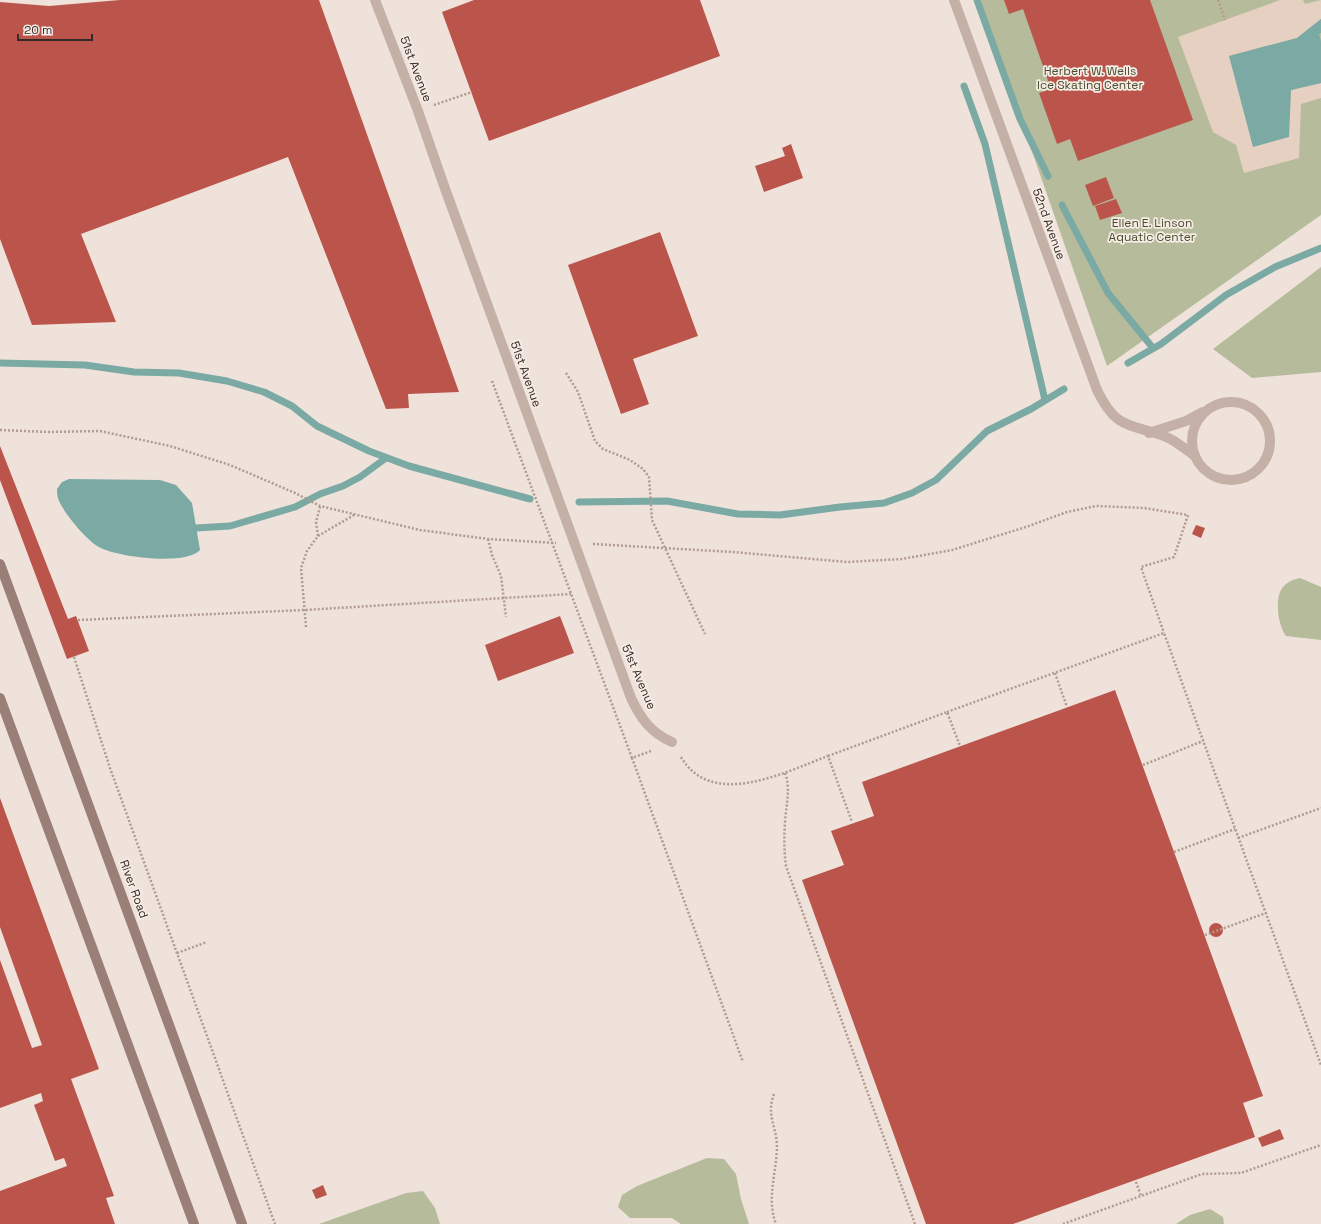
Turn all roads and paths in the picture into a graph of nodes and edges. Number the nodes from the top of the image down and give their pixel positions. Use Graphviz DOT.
graph roads {
  1 [pos="375,0"];
  2 [pos="954,0"];
  3 [pos="1218,0"];
  4 [pos="1225,20"];
  5 [pos="472,92"];
  6 [pos="418,111"];
  7 [pos="566,373"];
  8 [pos="492,381"];
  9 [pos="1213,407"];
  10 [pos="0,430"];
  11 [pos="1149,433"];
  12 [pos="1195,456"];
  13 [pos="320,506"];
  14 [pos="355,514"];
  15 [pos="318,536"];
  16 [pos="488,539"];
  17 [pos="573,542"];
  18 [pos="552,543"];
  19 [pos="666,549"];
  20 [pos="0,564"];
  21 [pos="571,594"];
  22 [pos="504,598"];
  23 [pos="304,610"];
  24 [pos="506,617"];
  25 [pos="78,620"];
  26 [pos="306,627"];
  27 [pos="1164,633"];
  28 [pos="705,634"];
  29 [pos="74,657"];
  30 [pos="1055,673"];
  31 [pos="0,698"];
  32 [pos="1067,707"];
  33 [pos="947,712"];
  34 [pos="1203,741"];
  35 [pos="672,742"];
  36 [pos="960,746"];
  37 [pos="828,756"];
  38 [pos="632,758"];
  39 [pos="1143,765"];
  40 [pos="785,773"];
  41 [pos="1321,808"];
  42 [pos="852,822"];
  43 [pos="1235,829"];
  44 [pos="1238,838"];
  45 [pos="1174,852"];
  46 [pos="1266,913"];
  47 [pos="1205,935"];
  48 [pos="207,942"];
  49 [pos="177,953"];
  50 [pos="743,1062"];
  51 [pos="1321,1065"];
  52 [pos="774,1094"];
  53 [pos="1321,1145"];
  54 [pos="1136,1182"];
  55 [pos="1141,1196"];
  56 [pos="194,1224"];
  57 [pos="242,1224"];
  58 [pos="275,1224"];
  59 [pos="776,1224"];
  60 [pos="915,1224"];
  61 [pos="1063,1224"];
  1 -- 6 [label="street, 51st Avenue"];
  2 -- 11 [label="street, 52nd Avenue"];
  3 -- 4 [label="path"];
  5 -- 6 [label="path"];
  6 -- 17 [label="street, 51st Avenue"];
  7 -- 19 [label="path"];
  8 -- 18 [label="path"];
  9 -- 11 [label="street"];
  9 -- 12 [label="street"];
  9 -- 12 [label="street"];
  10 -- 13 [label="path"];
  11 -- 12 [label="street, 52nd Avenue"];
  13 -- 14 [label="path"];
  13 -- 15 [label="path"];
  14 -- 15 [label="path"];
  14 -- 16 [label="path"];
  15 -- 23 [label="path"];
  16 -- 18 [label="path"];
  16 -- 22 [label="path"];
  17 -- 18 [label="path"];
  17 -- 19 [label="path"];
  17 -- 35 [label="street, 51st Avenue"];
  18 -- 21 [label="path"];
  19 -- 27 [label="path"];
  19 -- 28 [label="path"];
  20 -- 57 [label="street, River Road"];
  21 -- 22 [label="path"];
  21 -- 38 [label="path"];
  22 -- 23 [label="path"];
  22 -- 24 [label="path"];
  23 -- 25 [label="path"];
  23 -- 26 [label="path"];
  27 -- 30 [label="path"];
  27 -- 34 [label="path"];
  29 -- 49 [label="path"];
  30 -- 32 [label="path"];
  30 -- 33 [label="path"];
  31 -- 56 [label="street"];
  33 -- 36 [label="path"];
  33 -- 37 [label="path"];
  34 -- 39 [label="path"];
  34 -- 43 [label="path"];
  35 -- 38 [label="path"];
  35 -- 40 [label="path"];
  37 -- 40 [label="path"];
  37 -- 42 [label="path"];
  38 -- 50 [label="path"];
  40 -- 60 [label="path"];
  41 -- 44 [label="path"];
  43 -- 44 [label="path"];
  43 -- 45 [label="path"];
  44 -- 46 [label="path"];
  46 -- 47 [label="path"];
  46 -- 51 [label="path"];
  48 -- 49 [label="path"];
  49 -- 58 [label="path"];
  52 -- 59 [label="path"];
  53 -- 55 [label="path"];
  54 -- 55 [label="path"];
  55 -- 61 [label="path"];
}
